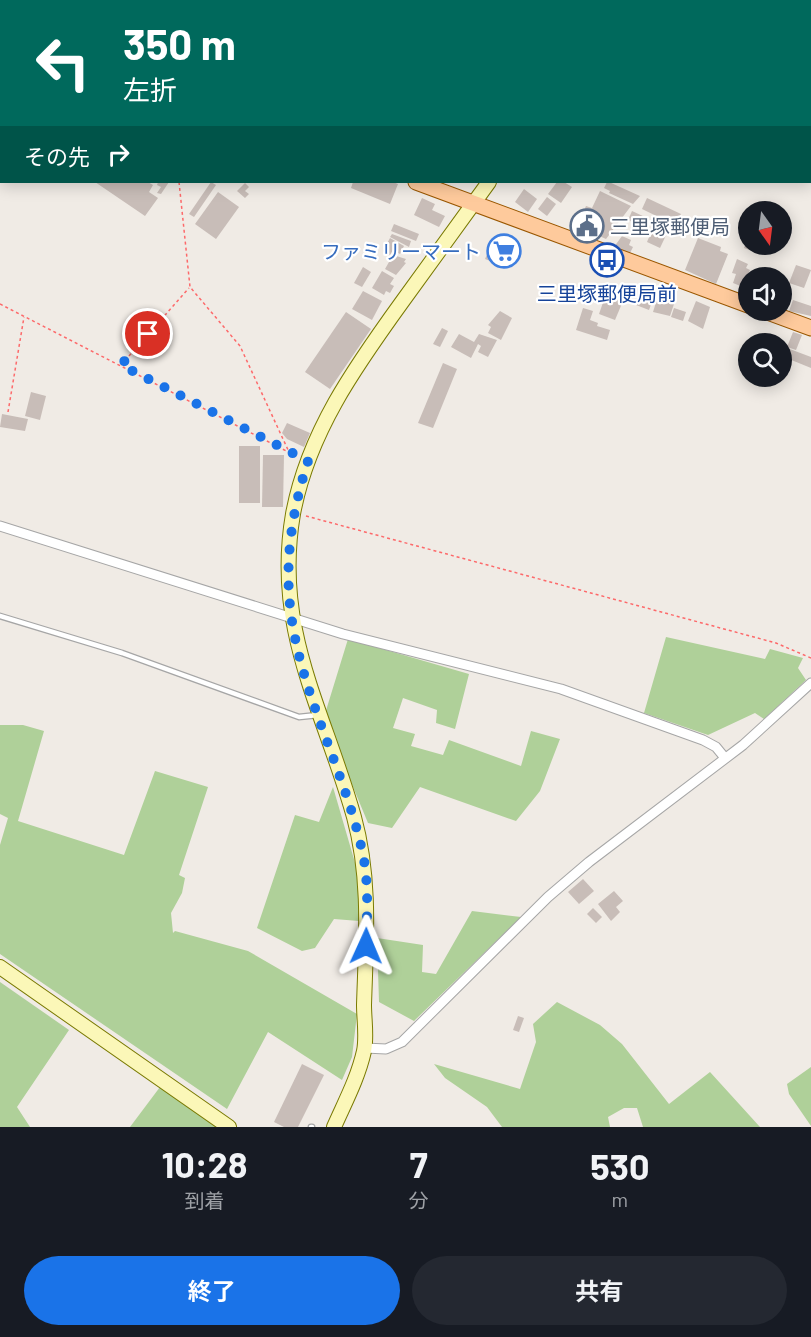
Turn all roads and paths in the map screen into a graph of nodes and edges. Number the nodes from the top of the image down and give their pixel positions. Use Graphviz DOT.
graph roads {
  1 [pos="179,183"];
  2 [pos="419,183"];
  3 [pos="488,183"];
  4 [pos="473,204"];
  5 [pos="190,287"];
  6 [pos="738,301"];
  7 [pos="0,304"];
  8 [pos="24,316"];
  9 [pos="792,321"];
  10 [pos="811,328"];
  11 [pos="121,365"];
  12 [pos="8,412"];
  13 [pos="289,453"];
  14 [pos="308,461"];
  15 [pos="294,513"];
  16 [pos="0,526"];
  17 [pos="0,616"];
  18 [pos="291,616"];
  19 [pos="811,658"];
  20 [pos="811,683"];
  21 [pos="318,715"];
  22 [pos="725,758"];
  23 [pos="0,967"];
  24 [pos="365,1048"];
  25 [pos="229,1127"];
  26 [pos="333,1127"];
  1 -- 5 [label="path"];
  2 -- 4 [label="main road"];
  3 -- 4 [label="street"];
  4 -- 6 [label="main road"];
  4 -- 14 [label="street"];
  5 -- 11 [label="path"];
  5 -- 13 [label="path"];
  7 -- 8 [label="path"];
  8 -- 11 [label="path"];
  8 -- 12 [label="path"];
  9 -- 10 [label="main road"];
  11 -- 13 [label="path"];
  13 -- 14 [label="path"];
  14 -- 15 [label="street"];
  15 -- 18 [label="street"];
  15 -- 19 [label="path"];
  16 -- 18 [label="street"];
  17 -- 21 [label="lane"];
  18 -- 21 [label="street"];
  18 -- 22 [label="street"];
  20 -- 22 [label="street"];
  21 -- 24 [label="street"];
  22 -- 24 [label="street"];
  23 -- 25 [label="street"];
  24 -- 26 [label="street"];
}
